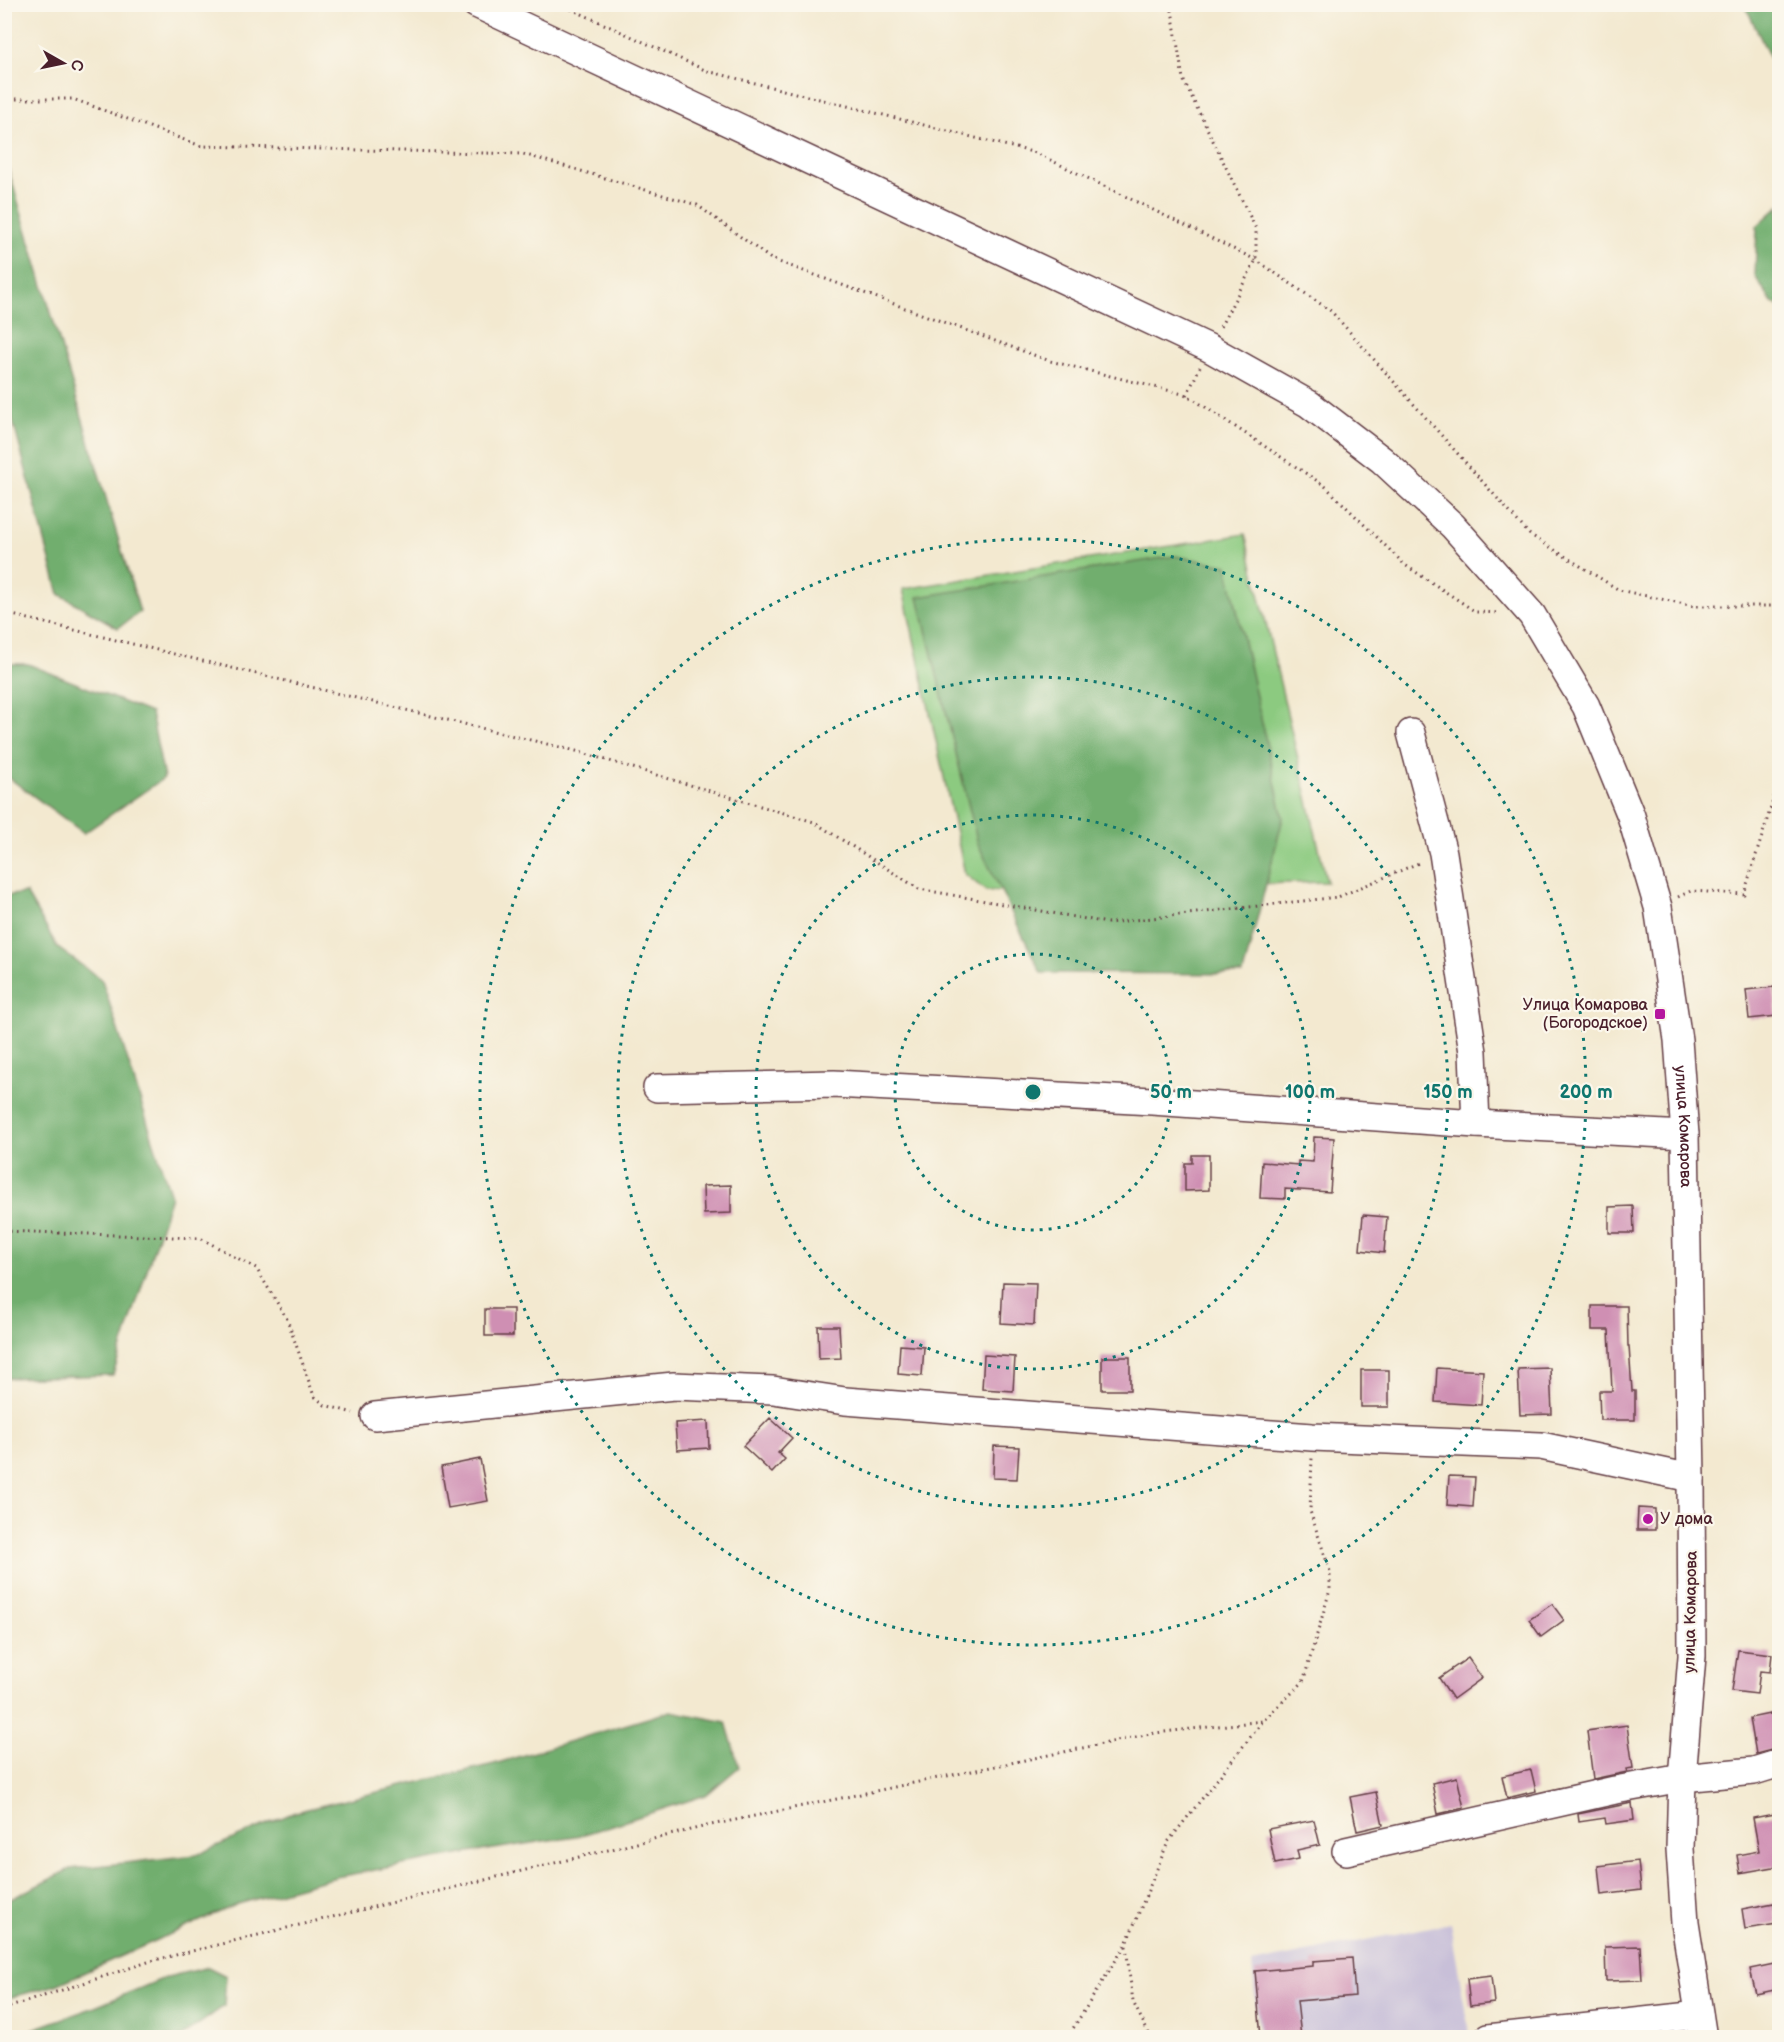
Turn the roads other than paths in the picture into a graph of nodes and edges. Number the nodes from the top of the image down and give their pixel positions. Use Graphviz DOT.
graph roads {
  1 [pos="476,4"];
  2 [pos="1411,733"];
  3 [pos="657,1088"];
  4 [pos="1476,1124"];
  5 [pos="1685,1135"];
  6 [pos="375,1416"];
  7 [pos="1691,1478"];
  8 [pos="1779,1763"];
  9 [pos="1682,1778"];
  10 [pos="1346,1851"];
  11 [pos="1701,2026"];
  12 [pos="1488,2037"];
  1 -- 5 [label="street, улица Комарова"];
  2 -- 4 [label="street"];
  3 -- 4 [label="street"];
  4 -- 5 [label="street"];
  5 -- 7 [label="street, улица Комарова"];
  6 -- 7 [label="street"];
  7 -- 9 [label="street, улица Комарова"];
  8 -- 9 [label="street"];
  9 -- 10 [label="street"];
  9 -- 11 [label="street, улица Комарова"];
  11 -- 12 [label="street"];
}
